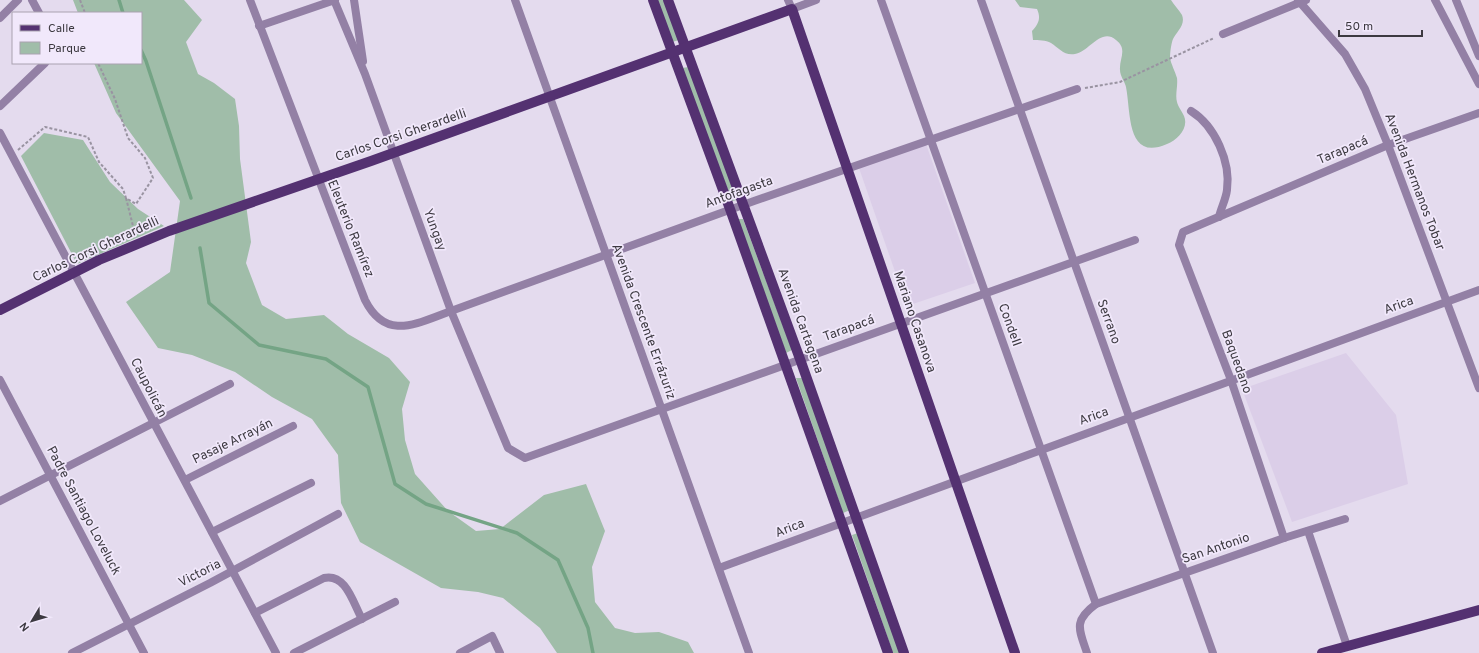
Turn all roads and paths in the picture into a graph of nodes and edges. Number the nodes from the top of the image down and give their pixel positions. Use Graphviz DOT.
graph roads {
  1 [pos="18,0"];
  2 [pos="32,0"];
  3 [pos="80,0"];
  4 [pos="250,0"];
  5 [pos="334,0"];
  6 [pos="354,0"];
  7 [pos="515,0"];
  8 [pos="653,0"];
  9 [pos="668,0"];
  10 [pos="816,0"];
  11 [pos="881,0"];
  12 [pos="981,0"];
  13 [pos="1436,0"];
  14 [pos="1456,0"];
  15 [pos="1302,1"];
  16 [pos="790,4"];
  17 [pos="38,12"];
  18 [pos="85,12"];
  19 [pos="0,18"];
  20 [pos="259,26"];
  21 [pos="1223,34"];
  22 [pos="686,47"];
  23 [pos="672,52"];
  24 [pos="1479,56"];
  25 [pos="44,64"];
  26 [pos="98,64"];
  27 [pos="365,74"];
  28 [pos="1479,84"];
  29 [pos="1077,89"];
  30 [pos="550,96"];
  31 [pos="0,106"];
  32 [pos="1019,108"];
  33 [pos="1191,111"];
  34 [pos="1479,113"];
  35 [pos="0,133"];
  36 [pos="931,139"];
  37 [pos="1388,145"];
  38 [pos="392,153"];
  39 [pos="11,156"];
  40 [pos="847,168"];
  41 [pos="317,179"];
  42 [pos="126,198"];
  43 [pos="743,205"];
  44 [pos="730,210"];
  45 [pos="1218,217"];
  46 [pos="133,226"];
  47 [pos="1135,240"];
  48 [pos="606,254"];
  49 [pos="1074,261"];
  50 [pos="75,272"];
  51 [pos="1479,290"];
  52 [pos="985,293"];
  53 [pos="1446,302"];
  54 [pos="0,310"];
  55 [pos="451,311"];
  56 [pos="901,323"];
  57 [pos="411,325"];
  58 [pos="800,359"];
  59 [pos="785,365"];
  60 [pos="0,380"];
  61 [pos="1231,380"];
  62 [pos="230,384"];
  63 [pos="1479,388"];
  64 [pos="662,409"];
  65 [pos="1129,417"];
  66 [pos="153,423"];
  67 [pos="293,426"];
  68 [pos="1041,449"];
  69 [pos="525,458"];
  70 [pos="51,475"];
  71 [pos="184,480"];
  72 [pos="955,480"];
  73 [pos="311,483"];
  74 [pos="0,501"];
  75 [pos="338,514"];
  76 [pos="857,517"];
  77 [pos="1345,519"];
  78 [pos="840,523"];
  79 [pos="1308,531"];
  80 [pos="212,532"];
  81 [pos="1284,538"];
  82 [pos="719,568"];
  83 [pos="232,571"];
  84 [pos="1185,573"];
  85 [pos="395,602"];
  86 [pos="1096,604"];
  87 [pos="1479,610"];
  88 [pos="255,613"];
  89 [pos="362,619"];
  90 [pos="130,624"];
  91 [pos="1348,646"];
  92 [pos="72,653"];
  93 [pos="144,653"];
  94 [pos="276,653"];
  95 [pos="294,653"];
  96 [pos="460,653"];
  97 [pos="500,653"];
  98 [pos="749,653"];
  99 [pos="888,653"];
  100 [pos="904,653"];
  101 [pos="1014,653"];
  102 [pos="1087,653"];
  103 [pos="1213,653"];
  104 [pos="1322,653"];
  1 -- 19 [label="street"];
  2 -- 17 [label="street"];
  3 -- 18 [label="path"];
  4 -- 20 [label="street, Eleuterio Ramírez"];
  5 -- 20 [label="street"];
  5 -- 27 [label="street, Yungay"];
  6 -- 27 [label="street"];
  7 -- 30 [label="street, Avenida Crescente Errázuriz"];
  8 -- 23 [label="main road"];
  9 -- 22 [label="main road, Avenida Cartagena"];
  10 -- 16 [label="street, Carlos Corsi Gherardelli"];
  11 -- 36 [label="street, Condell"];
  12 -- 32 [label="street, Serrano"];
  13 -- 28 [label="street"];
  14 -- 24 [label="street"];
  15 -- 21 [label="street"];
  15 -- 37 [label="street, Avenida Hermanos Tobar"];
  16 -- 22 [label="main road, Carlos Corsi Gherardelli"];
  16 -- 40 [label="main road, Mariano Casanova"];
  20 -- 41 [label="street, Eleuterio Ramírez"];
  21 -- 29 [label="path"];
  22 -- 23 [label="main road, Carlos Corsi Gherardelli"];
  22 -- 43 [label="main road, Avenida Cartagena"];
  23 -- 30 [label="main road, Carlos Corsi Gherardelli"];
  23 -- 44 [label="main road"];
  25 -- 31 [label="street"];
  26 -- 42 [label="path"];
  27 -- 38 [label="street, Yungay"];
  29 -- 32 [label="street, Antofagasta"];
  30 -- 38 [label="main road, Carlos Corsi Gherardelli"];
  30 -- 48 [label="street, Avenida Crescente Errázuriz"];
  32 -- 36 [label="street, Antofagasta"];
  32 -- 49 [label="street, Serrano"];
  33 -- 45 [label="street"];
  34 -- 37 [label="street, Tarapacá"];
  35 -- 39 [label="street, Caupolicán"];
  36 -- 40 [label="street, Antofagasta"];
  36 -- 52 [label="street, Condell"];
  37 -- 45 [label="street, Tarapacá"];
  37 -- 53 [label="street, Avenida Hermanos Tobar"];
  38 -- 41 [label="main road, Carlos Corsi Gherardelli"];
  38 -- 55 [label="street, Yungay"];
  39 -- 42 [label="path"];
  39 -- 50 [label="street, Caupolicán"];
  40 -- 43 [label="street, Antofagasta"];
  40 -- 56 [label="main road, Mariano Casanova"];
  41 -- 50 [label="main road, Carlos Corsi Gherardelli"];
  41 -- 57 [label="street, Eleuterio Ramírez"];
  42 -- 46 [label="path"];
  43 -- 44 [label="street, Antofagasta"];
  43 -- 58 [label="main road, Avenida Cartagena"];
  44 -- 48 [label="street, Antofagasta"];
  44 -- 59 [label="main road"];
  45 -- 61 [label="street, Baquedano"];
  47 -- 49 [label="street, Tarapacá"];
  48 -- 55 [label="street, Antofagasta"];
  48 -- 64 [label="street, Avenida Crescente Errázuriz"];
  49 -- 52 [label="street, Tarapacá"];
  49 -- 65 [label="street, Serrano"];
  50 -- 54 [label="main road, Carlos Corsi Gherardelli"];
  50 -- 66 [label="street, Caupolicán"];
  51 -- 53 [label="street, Arica"];
  52 -- 56 [label="street, Tarapacá"];
  52 -- 68 [label="street, Condell"];
  53 -- 61 [label="street, Arica"];
  53 -- 63 [label="street, Avenida Hermanos Tobar"];
  55 -- 57 [label="street, Antofagasta"];
  55 -- 69 [label="street, Yungay"];
  56 -- 58 [label="street, Tarapacá"];
  56 -- 72 [label="main road, Mariano Casanova"];
  58 -- 59 [label="street, Tarapacá"];
  58 -- 76 [label="main road, Avenida Cartagena"];
  59 -- 64 [label="street, Tarapacá"];
  59 -- 78 [label="main road"];
  60 -- 70 [label="street, Padre Santiago Loveluck"];
  61 -- 65 [label="street, Arica"];
  61 -- 81 [label="street, Baquedano"];
  62 -- 66 [label="street"];
  64 -- 69 [label="street, Tarapacá"];
  64 -- 82 [label="street, Avenida Crescente Errázuriz"];
  65 -- 68 [label="street, Arica"];
  65 -- 84 [label="street, Serrano"];
  66 -- 70 [label="street"];
  66 -- 71 [label="street, Caupolicán"];
  67 -- 71 [label="street, Pasaje Arrayán"];
  68 -- 72 [label="street, Arica"];
  68 -- 86 [label="street, Condell"];
  70 -- 74 [label="street"];
  70 -- 90 [label="street, Padre Santiago Loveluck"];
  71 -- 80 [label="street, Caupolicán"];
  72 -- 76 [label="street, Arica"];
  72 -- 101 [label="main road, Mariano Casanova"];
  73 -- 80 [label="street"];
  75 -- 83 [label="street, Victoria"];
  76 -- 78 [label="street, Arica"];
  76 -- 100 [label="main road, Avenida Cartagena"];
  77 -- 79 [label="street, San Antonio"];
  78 -- 82 [label="street, Arica"];
  78 -- 99 [label="main road"];
  79 -- 81 [label="street, San Antonio"];
  79 -- 91 [label="street"];
  80 -- 83 [label="street, Caupolicán"];
  81 -- 84 [label="street, San Antonio"];
  82 -- 98 [label="street, Avenida Crescente Errázuriz"];
  83 -- 88 [label="street, Caupolicán"];
  83 -- 90 [label="street, Victoria"];
  84 -- 86 [label="street, San Antonio"];
  84 -- 103 [label="street, Serrano"];
  85 -- 89 [label="street"];
  86 -- 102 [label="street"];
  87 -- 91 [label="main road"];
  88 -- 89 [label="street"];
  88 -- 94 [label="street, Caupolicán"];
  89 -- 95 [label="street"];
  90 -- 92 [label="street, Victoria"];
  90 -- 93 [label="street, Padre Santiago Loveluck"];
  91 -- 104 [label="main road"];
  96 -- 97 [label="street"];
}
